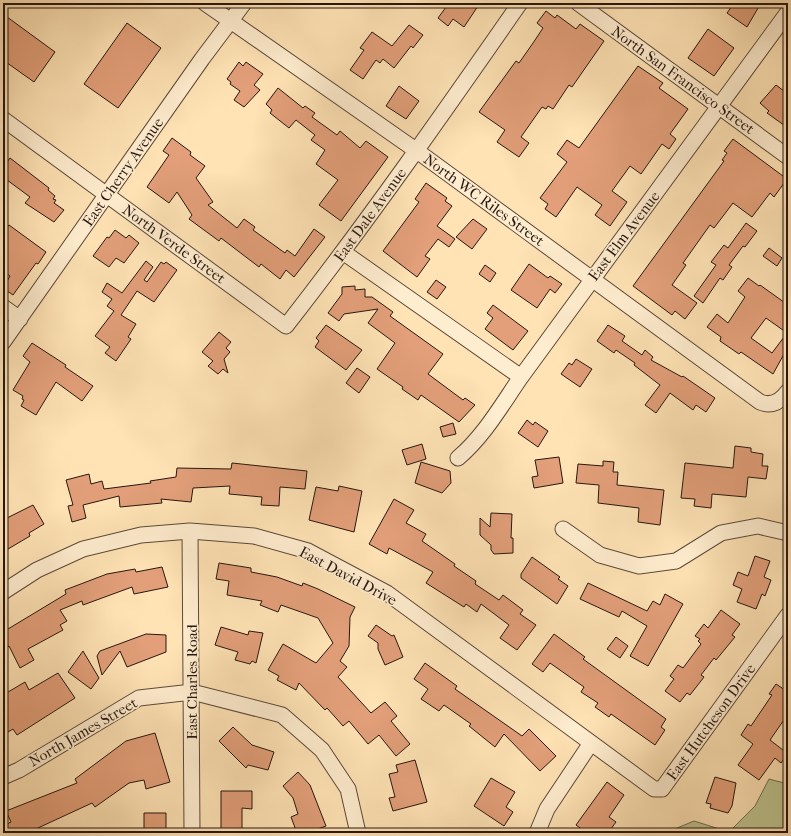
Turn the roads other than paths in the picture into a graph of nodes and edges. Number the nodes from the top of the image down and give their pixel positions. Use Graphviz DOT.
graph roads {
  1 [pos="205,3"];
  2 [pos="244,3"];
  3 [pos="520,3"];
  4 [pos="578,3"];
  5 [pos="788,12"];
  6 [pos="231,21"];
  7 [pos="720,107"];
  8 [pos="3,120"];
  9 [pos="417,151"];
  10 [pos="788,157"];
  11 [pos="106,195"];
  12 [pos="343,252"];
  13 [pos="593,279"];
  14 [pos="3,307"];
  15 [pos="20,319"];
  16 [pos="286,326"];
  17 [pos="3,342"];
  18 [pos="521,377"];
  19 [pos="788,391"];
  20 [pos="458,458"];
  21 [pos="563,529"];
  22 [pos="190,531"];
  23 [pos="788,533"];
  24 [pos="3,592"];
  25 [pos="788,615"];
  26 [pos="192,692"];
  27 [pos="591,742"];
  28 [pos="3,777"];
  29 [pos="192,833"];
  30 [pos="358,833"];
  31 [pos="537,833"];
  1 -- 6 [label="street, North WC Riles Street"];
  2 -- 6 [label="street, East Cherry Avenue"];
  3 -- 9 [label="street, East Dale Avenue"];
  4 -- 7 [label="street, North San Francisco Street"];
  5 -- 7 [label="street, East Elm Avenue"];
  6 -- 9 [label="street, North WC Riles Street"];
  6 -- 11 [label="street, East Cherry Avenue"];
  7 -- 10 [label="street, North San Francisco Street"];
  7 -- 13 [label="street, East Elm Avenue"];
  8 -- 11 [label="street, North Verde Street"];
  9 -- 12 [label="street, East Dale Avenue"];
  9 -- 13 [label="street, North WC Riles Street"];
  11 -- 15 [label="street, East Cherry Avenue"];
  11 -- 16 [label="street, North Verde Street"];
  12 -- 16 [label="street, East Dale Avenue"];
  12 -- 18 [label="street"];
  13 -- 18 [label="street, East Elm Avenue"];
  13 -- 19 [label="street, North WC Riles Street"];
  14 -- 15 [label="street"];
  15 -- 17 [label="street, East Cherry Avenue"];
  18 -- 20 [label="street, East Elm Avenue"];
  21 -- 23 [label="street"];
  22 -- 24 [label="street, East David Drive"];
  22 -- 26 [label="street, East Charles Road"];
  22 -- 27 [label="street, East David Drive"];
  25 -- 27 [label="street, East Hutcheson Drive"];
  26 -- 28 [label="street, North James Street"];
  26 -- 29 [label="street, East Charles Road"];
  26 -- 30 [label="street, North James Street"];
  27 -- 31 [label="street"];
}
